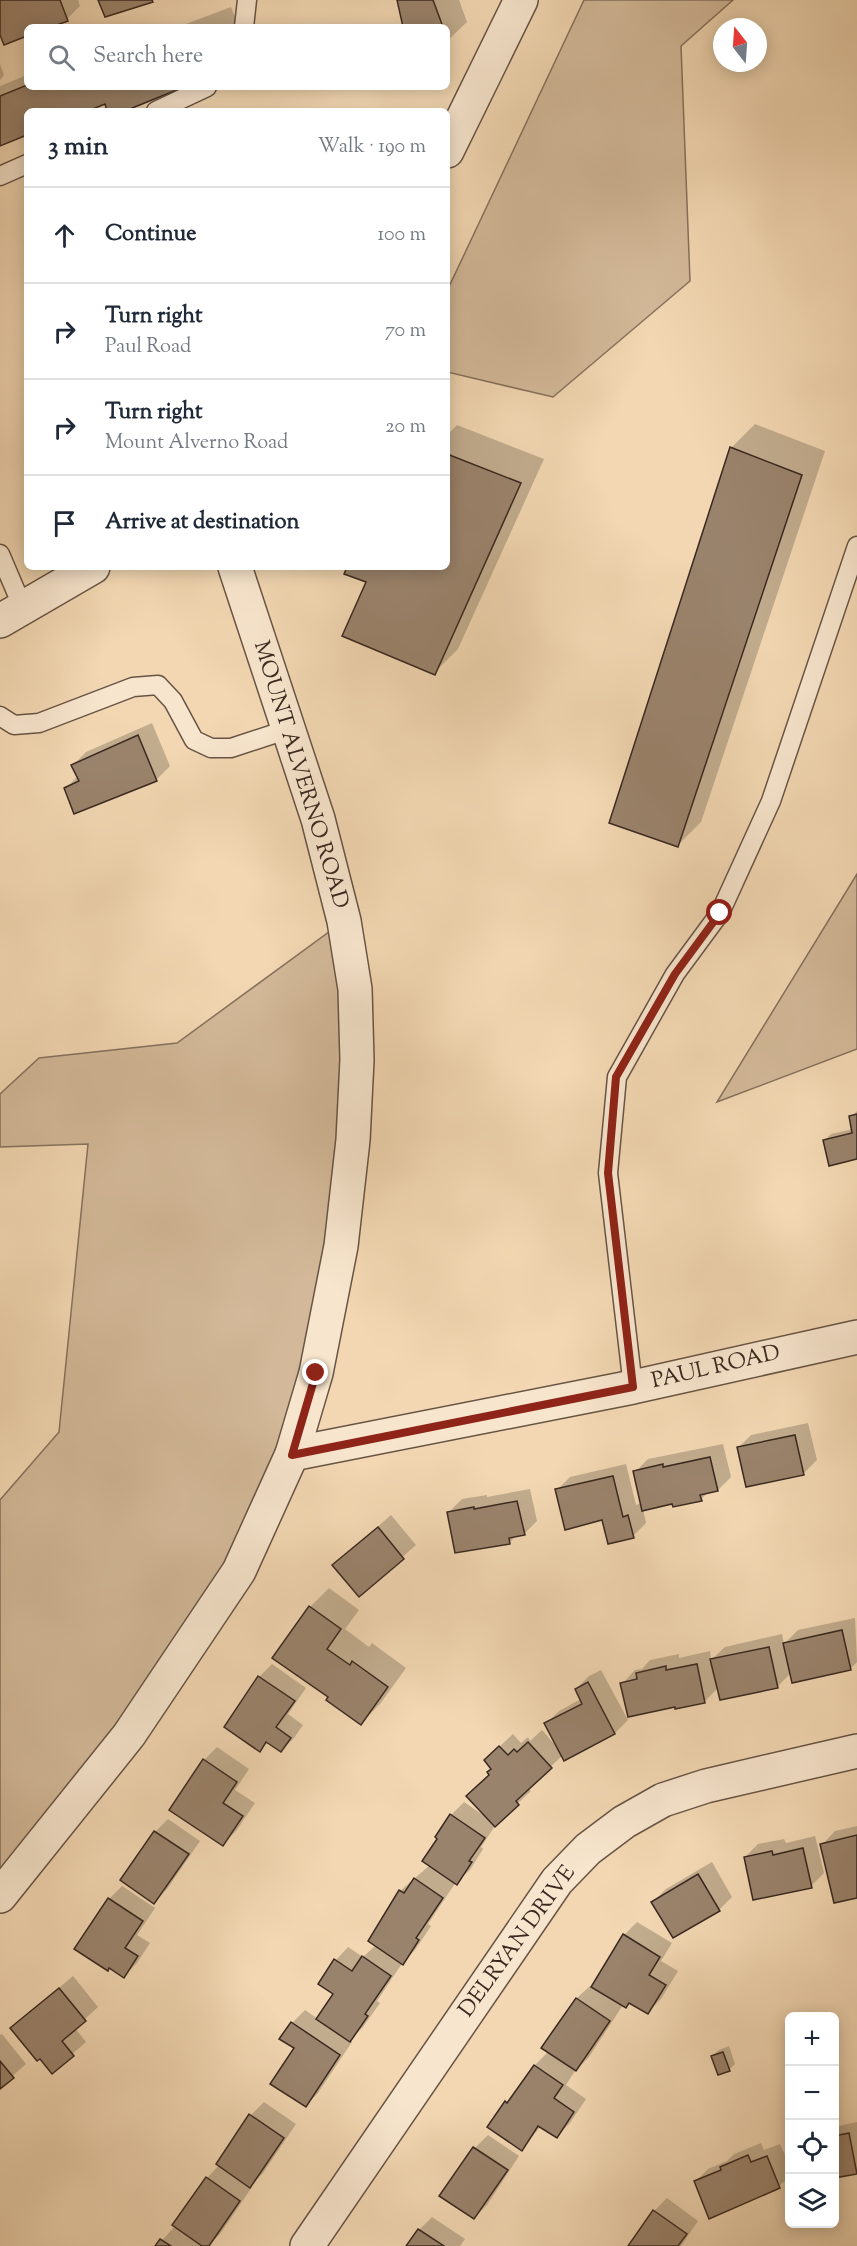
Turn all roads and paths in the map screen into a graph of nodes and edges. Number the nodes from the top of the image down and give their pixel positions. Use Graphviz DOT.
graph roads {
  1 [pos="246,0"];
  2 [pos="520,0"];
  3 [pos="244,24"];
  4 [pos="201,90"];
  5 [pos="162,108"];
  6 [pos="450,145"];
  7 [pos="24,165"];
  8 [pos="0,176"];
  9 [pos="857,546"];
  10 [pos="0,554"];
  11 [pos="88,570"];
  12 [pos="236,570"];
  13 [pos="12,614"];
  14 [pos="0,716"];
  15 [pos="288,729"];
  16 [pos="857,1337"];
  17 [pos="633,1387"];
  18 [pos="292,1455"];
  19 [pos="857,1751"];
  20 [pos="0,1896"];
  21 [pos="308,2246"];
  1 -- 3 [label="lane"];
  2 -- 6 [label="street"];
  4 -- 5 [label="lane"];
  7 -- 8 [label="lane"];
  9 -- 17 [label="lane"];
  10 -- 13 [label="lane"];
  11 -- 13 [label="street"];
  12 -- 15 [label="street, MOUNT ALVERNO ROAD"];
  14 -- 15 [label="lane"];
  15 -- 18 [label="street, MOUNT ALVERNO ROAD"];
  16 -- 17 [label="street, PAUL ROAD"];
  17 -- 18 [label="street, PAUL ROAD"];
  18 -- 20 [label="street, MOUNT ALVERNO ROAD"];
  19 -- 21 [label="street, DELRYAN DRIVE"];
}
